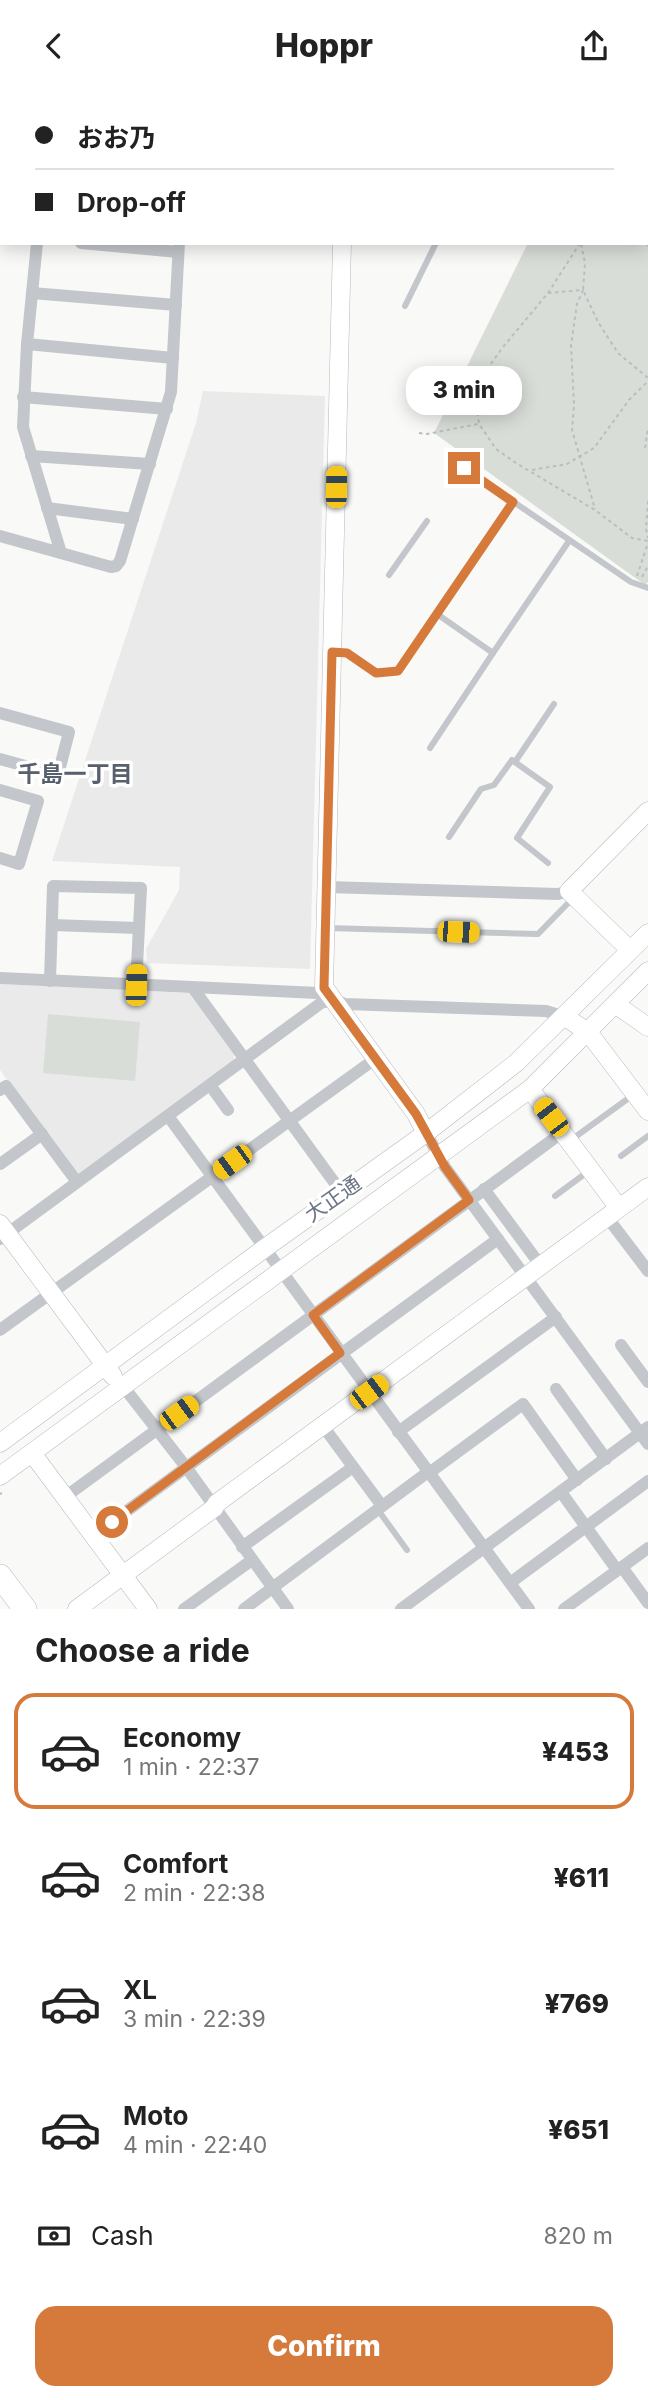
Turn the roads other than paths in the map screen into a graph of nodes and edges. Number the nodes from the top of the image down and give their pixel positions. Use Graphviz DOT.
graph roads {
  1 [pos="37,245"];
  2 [pos="120,245"];
  3 [pos="342,245"];
  4 [pos="435,245"];
  5 [pos="179,248"];
  6 [pos="32,293"];
  7 [pos="176,305"];
  8 [pos="405,306"];
  9 [pos="27,344"];
  10 [pos="173,358"];
  11 [pos="23,397"];
  12 [pos="167,409"];
  13 [pos="31,456"];
  14 [pos="150,464"];
  15 [pos="464,468"];
  16 [pos="513,502"];
  17 [pos="47,508"];
  18 [pos="133,519"];
  19 [pos="427,521"];
  20 [pos="0,536"];
  21 [pos="569,541"];
  22 [pos="61,553"];
  23 [pos="390,575"];
  24 [pos="648,588"];
  25 [pos="437,614"];
  26 [pos="332,652"];
  27 [pos="493,653"];
  28 [pos="554,704"];
  29 [pos="0,713"];
  30 [pos="430,748"];
  31 [pos="0,759"];
  32 [pos="515,762"];
  33 [pos="0,790"];
  34 [pos="648,811"];
  35 [pos="449,837"];
  36 [pos="0,858"];
  37 [pos="548,863"];
  38 [pos="327,887"];
  39 [pos="572,894"];
  40 [pos="52,925"];
  41 [pos="138,928"];
  42 [pos="326,928"];
  43 [pos="648,933"];
  44 [pos="631,950"];
  45 [pos="648,971"];
  46 [pos="0,978"];
  47 [pos="50,981"];
  48 [pos="136,985"];
  49 [pos="193,988"];
  50 [pos="331,1000"];
  51 [pos="615,1004"];
  52 [pos="565,1017"];
  53 [pos="648,1027"];
  54 [pos="588,1032"];
  55 [pos="245,1059"];
  56 [pos="374,1059"];
  57 [pos="210,1085"];
  58 [pos="530,1089"];
  59 [pos="0,1090"];
  60 [pos="635,1093"];
  61 [pos="228,1111"];
  62 [pos="648,1111"];
  63 [pos="168,1116"];
  64 [pos="290,1120"];
  65 [pos="426,1133"];
  66 [pos="42,1134"];
  67 [pos="648,1136"];
  68 [pos="566,1137"];
  69 [pos="438,1155"];
  70 [pos="621,1156"];
  71 [pos="0,1164"];
  72 [pos="591,1170"];
  73 [pos="212,1176"];
  74 [pos="77,1182"];
  75 [pos="648,1187"];
  76 [pos="484,1189"];
  77 [pos="342,1193"];
  78 [pos="555,1196"];
  79 [pos="469,1200"];
  80 [pos="613,1213"];
  81 [pos="2,1232"];
  82 [pos="498,1238"];
  83 [pos="265,1248"];
  84 [pos="541,1266"];
  85 [pos="281,1270"];
  86 [pos="648,1271"];
  87 [pos="526,1277"];
  88 [pos="50,1293"];
  89 [pos="313,1315"];
  90 [pos="556,1317"];
  91 [pos="0,1330"];
  92 [pos="621,1345"];
  93 [pos="340,1353"];
  94 [pos="105,1368"];
  95 [pos="648,1382"];
  96 [pos="123,1386"];
  97 [pos="556,1389"];
  98 [pos="369,1392"];
  99 [pos="323,1426"];
  100 [pos="157,1429"];
  101 [pos="398,1432"];
  102 [pos="645,1435"];
  103 [pos="0,1443"];
  104 [pos="32,1453"];
  105 [pos="606,1459"];
  106 [pos="186,1467"];
  107 [pos="353,1467"];
  108 [pos="428,1473"];
  109 [pos="577,1480"];
  110 [pos="648,1481"];
  111 [pos="1,1488"];
  112 [pos="561,1492"];
  113 [pos="65,1497"];
  114 [pos="214,1508"];
  115 [pos="380,1508"];
  116 [pos="586,1527"];
  117 [pos="94,1535"];
  118 [pos="242,1547"];
  119 [pos="485,1548"];
  120 [pos="648,1548"];
  121 [pos="407,1550"];
  122 [pos="252,1560"];
  123 [pos="620,1569"];
  124 [pos="0,1576"];
  125 [pos="123,1576"];
  126 [pos="510,1583"];
  127 [pos="0,1586"];
  128 [pos="272,1588"];
  129 [pos="648,1602"];
  130 [pos="17,1609"];
  131 [pos="25,1609"];
  132 [pos="76,1609"];
  133 [pos="148,1609"];
  134 [pos="184,1609"];
  135 [pos="244,1609"];
  136 [pos="288,1609"];
  137 [pos="401,1609"];
  138 [pos="529,1609"];
  139 [pos="564,1609"];
  1 -- 6 [label="street"];
  2 -- 5 [label="street"];
  3 -- 26 [label="street"];
  4 -- 8 [label="lane"];
  5 -- 7 [label="street"];
  6 -- 7 [label="street"];
  6 -- 9 [label="street"];
  7 -- 10 [label="street"];
  9 -- 10 [label="street"];
  9 -- 11 [label="street"];
  10 -- 12 [label="street"];
  11 -- 12 [label="street"];
  11 -- 13 [label="street"];
  12 -- 14 [label="street"];
  13 -- 14 [label="street"];
  13 -- 17 [label="street"];
  14 -- 18 [label="street"];
  15 -- 16 [label="lane"];
  16 -- 21 [label="lane"];
  16 -- 25 [label="lane"];
  17 -- 18 [label="street"];
  17 -- 22 [label="street"];
  18 -- 22 [label="street"];
  19 -- 23 [label="lane"];
  20 -- 22 [label="street"];
  21 -- 24 [label="lane"];
  21 -- 27 [label="lane"];
  25 -- 26 [label="lane"];
  25 -- 27 [label="lane"];
  26 -- 38 [label="street"];
  27 -- 30 [label="lane"];
  28 -- 32 [label="lane"];
  29 -- 31 [label="street"];
  32 -- 35 [label="lane"];
  32 -- 37 [label="lane"];
  33 -- 36 [label="street"];
  34 -- 39 [label="street"];
  38 -- 39 [label="street"];
  38 -- 42 [label="street"];
  39 -- 42 [label="lane"];
  39 -- 44 [label="street"];
  40 -- 41 [label="street"];
  40 -- 41 [label="street"];
  40 -- 47 [label="street"];
  41 -- 48 [label="street"];
  42 -- 50 [label="street"];
  43 -- 44 [label="street, 大正通"];
  44 -- 52 [label="street, 大正通"];
  45 -- 51 [label="street, 大正通"];
  46 -- 47 [label="street"];
  47 -- 48 [label="street"];
  48 -- 49 [label="street"];
  49 -- 50 [label="street"];
  49 -- 55 [label="street"];
  50 -- 52 [label="street"];
  50 -- 55 [label="street"];
  50 -- 56 [label="street"];
  51 -- 53 [label="street"];
  51 -- 54 [label="street, 大正通"];
  52 -- 54 [label="street"];
  52 -- 65 [label="street, 大正通"];
  54 -- 58 [label="street, 大正通"];
  54 -- 60 [label="street"];
  55 -- 57 [label="street"];
  55 -- 64 [label="street"];
  56 -- 64 [label="street"];
  56 -- 65 [label="street"];
  57 -- 61 [label="street"];
  57 -- 63 [label="street"];
  58 -- 68 [label="street"];
  58 -- 69 [label="street, 大正通"];
  59 -- 66 [label="street"];
  60 -- 62 [label="street"];
  60 -- 68 [label="lane"];
  63 -- 73 [label="street"];
  63 -- 74 [label="street"];
  64 -- 73 [label="street"];
  64 -- 77 [label="street"];
  65 -- 69 [label="street"];
  65 -- 77 [label="street, 大正通"];
  66 -- 71 [label="street"];
  66 -- 74 [label="street"];
  67 -- 70 [label="lane"];
  68 -- 72 [label="street"];
  68 -- 76 [label="street"];
  69 -- 79 [label="street"];
  69 -- 85 [label="street, 大正通"];
  72 -- 78 [label="lane"];
  72 -- 80 [label="street"];
  73 -- 83 [label="street"];
  73 -- 88 [label="street"];
  74 -- 81 [label="street"];
  75 -- 80 [label="street"];
  76 -- 79 [label="street"];
  76 -- 84 [label="street"];
  77 -- 83 [label="street, 大正通"];
  79 -- 82 [label="street"];
  79 -- 89 [label="street"];
  80 -- 84 [label="street"];
  80 -- 86 [label="street"];
  81 -- 88 [label="street"];
  82 -- 87 [label="street"];
  82 -- 93 [label="street"];
  83 -- 85 [label="street"];
  83 -- 94 [label="street, 大正通"];
  84 -- 87 [label="street"];
  85 -- 89 [label="street"];
  85 -- 96 [label="street, 大正通"];
  87 -- 90 [label="street"];
  87 -- 98 [label="street"];
  88 -- 91 [label="street"];
  88 -- 94 [label="street"];
  89 -- 93 [label="street"];
  89 -- 100 [label="street"];
  90 -- 101 [label="street"];
  90 -- 102 [label="street"];
  92 -- 95 [label="street"];
  93 -- 98 [label="street"];
  93 -- 106 [label="street"];
  94 -- 96 [label="street"];
  94 -- 103 [label="street, 大正通"];
  96 -- 100 [label="street"];
  96 -- 104 [label="street, 大正通"];
  97 -- 105 [label="street"];
  98 -- 99 [label="street"];
  98 -- 101 [label="street"];
  99 -- 107 [label="street"];
  99 -- 114 [label="street"];
  100 -- 106 [label="street"];
  100 -- 113 [label="street"];
  101 -- 108 [label="street"];
  102 -- 105 [label="street"];
  104 -- 111 [label="street, 大正通"];
  104 -- 113 [label="street"];
  105 -- 109 [label="street"];
  106 -- 114 [label="street"];
  106 -- 117 [label="street"];
  107 -- 115 [label="street"];
  107 -- 118 [label="street"];
  108 -- 109 [label="street"];
  108 -- 115 [label="street"];
  108 -- 119 [label="street"];
  109 -- 112 [label="street"];
  110 -- 116 [label="street"];
  112 -- 116 [label="street"];
  112 -- 119 [label="street"];
  113 -- 117 [label="street"];
  114 -- 118 [label="street"];
  114 -- 125 [label="street"];
  115 -- 121 [label="lane"];
  115 -- 128 [label="street"];
  116 -- 123 [label="street"];
  116 -- 126 [label="street"];
  117 -- 125 [label="street"];
  118 -- 122 [label="street"];
  119 -- 126 [label="street"];
  119 -- 137 [label="street"];
  120 -- 123 [label="street"];
  122 -- 128 [label="street"];
  122 -- 134 [label="street"];
  123 -- 129 [label="street"];
  123 -- 139 [label="street"];
  124 -- 131 [label="highway"];
  125 -- 132 [label="street"];
  125 -- 133 [label="street"];
  126 -- 138 [label="street"];
  127 -- 130 [label="highway"];
  128 -- 135 [label="street"];
  128 -- 136 [label="street"];
}
